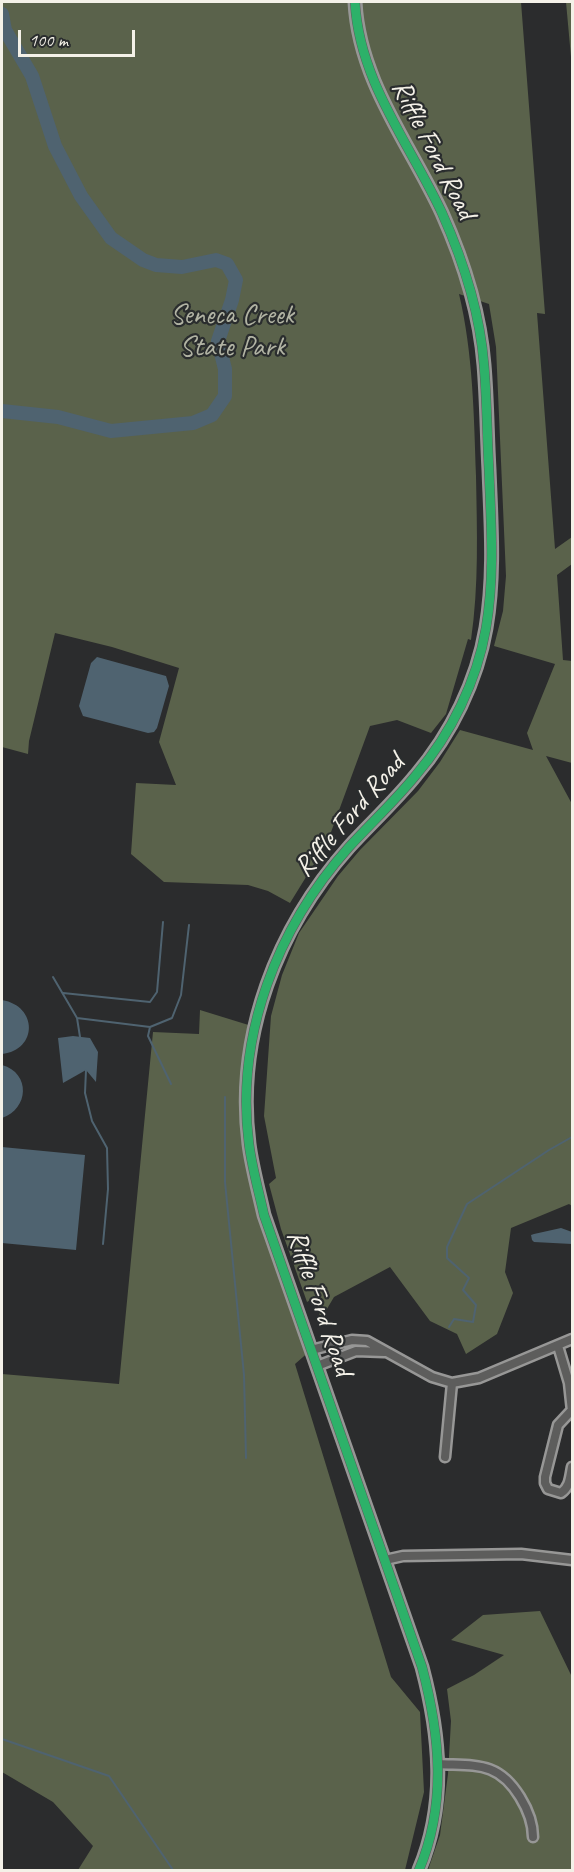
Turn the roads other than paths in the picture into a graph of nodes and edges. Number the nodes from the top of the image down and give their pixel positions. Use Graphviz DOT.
graph roads {
  1 [pos="355,2"];
  2 [pos="573,1339"];
  3 [pos="558,1346"];
  4 [pos="311,1350"];
  5 [pos="385,1352"];
  6 [pos="317,1366"];
  7 [pos="452,1383"];
  8 [pos="572,1411"];
  9 [pos="445,1457"];
  10 [pos="573,1467"];
  11 [pos="385,1560"];
  12 [pos="573,1560"];
  13 [pos="438,1764"];
  14 [pos="533,1837"];
  15 [pos="419,1870"];
  1 -- 4 [label="street, Riffle Ford Road"];
  2 -- 3 [label="street"];
  3 -- 7 [label="street"];
  3 -- 8 [label="street"];
  4 -- 5 [label="street"];
  4 -- 6 [label="street, Riffle Ford Road"];
  5 -- 6 [label="street"];
  5 -- 7 [label="street"];
  6 -- 11 [label="street, Riffle Ford Road"];
  7 -- 9 [label="street"];
  8 -- 10 [label="street"];
  11 -- 12 [label="street"];
  11 -- 13 [label="street, Riffle Ford Road"];
  13 -- 14 [label="street"];
  13 -- 15 [label="street, Riffle Ford Road"];
}
